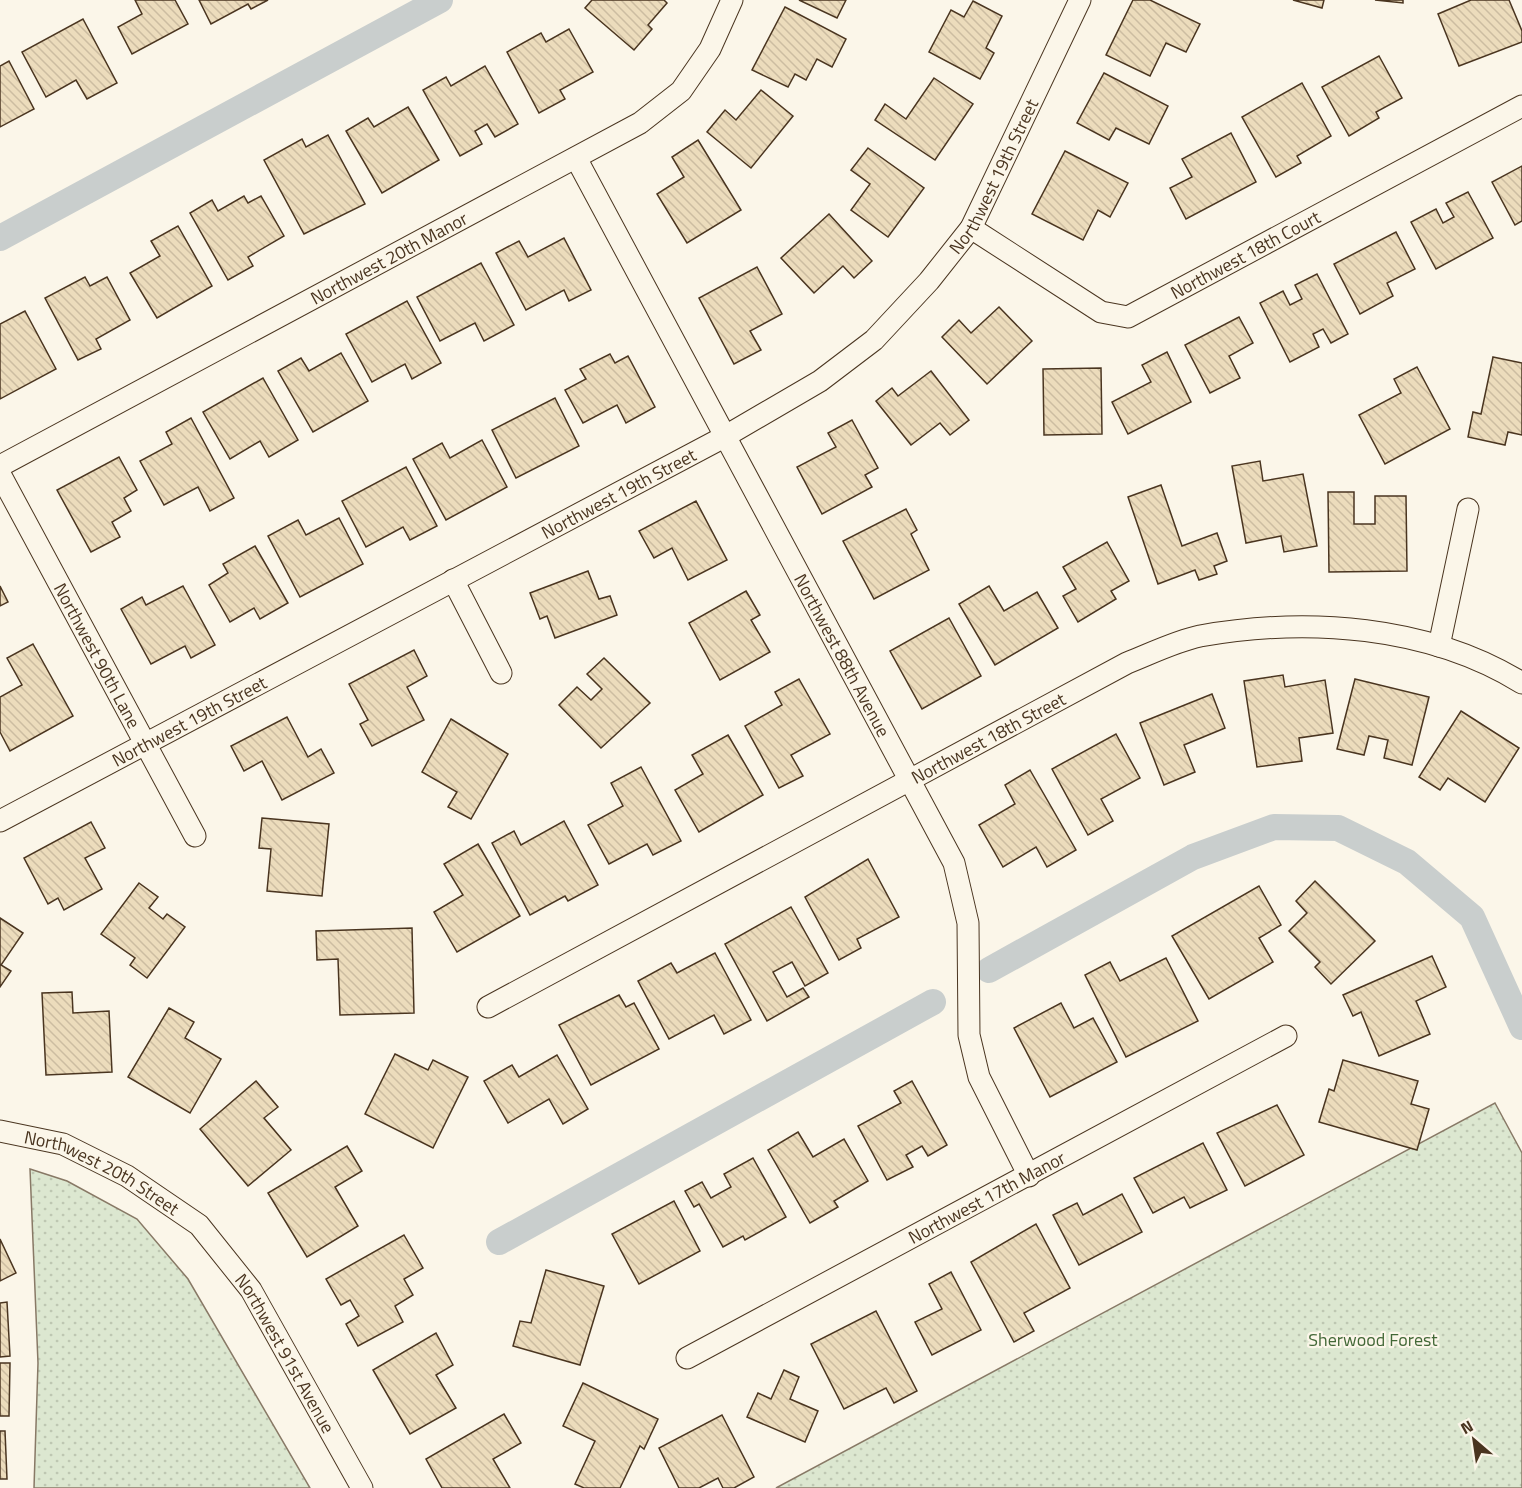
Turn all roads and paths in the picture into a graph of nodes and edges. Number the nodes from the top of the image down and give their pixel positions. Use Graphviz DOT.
graph roads {
  1 [pos="732,0"];
  2 [pos="1080,0"];
  3 [pos="1522,106"];
  4 [pos="576,158"];
  5 [pos="971,228"];
  6 [pos="724,436"];
  7 [pos="0,466"];
  8 [pos="0,474"];
  9 [pos="1468,509"];
  10 [pos="453,580"];
  11 [pos="1439,646"];
  12 [pos="501,673"];
  13 [pos="1522,683"];
  14 [pos="144,745"];
  15 [pos="909,782"];
  16 [pos="0,821"];
  17 [pos="195,836"];
  18 [pos="488,1006"];
  19 [pos="1286,1035"];
  20 [pos="0,1131"];
  21 [pos="1029,1176"];
  22 [pos="199,1225"];
  23 [pos="687,1358"];
  24 [pos="362,1488"];
  1 -- 4 [label="street, Northwest 20th Manor"];
  2 -- 5 [label="street, Northwest 19th Street"];
  3 -- 5 [label="street, Northwest 18th Court"];
  4 -- 6 [label="street, Northwest 88th Avenue"];
  4 -- 7 [label="street, Northwest 20th Manor"];
  5 -- 6 [label="street, Northwest 19th Street"];
  6 -- 10 [label="street, Northwest 19th Street"];
  6 -- 15 [label="street, Northwest 88th Avenue"];
  8 -- 14 [label="street, Northwest 90th Lane"];
  9 -- 11 [label="street"];
  10 -- 12 [label="street"];
  10 -- 14 [label="street, Northwest 19th Street"];
  11 -- 13 [label="street, Northwest 18th Street"];
  11 -- 15 [label="street, Northwest 18th Street"];
  14 -- 16 [label="street, Northwest 19th Street"];
  14 -- 17 [label="street, Northwest 90th Lane"];
  15 -- 18 [label="street, Northwest 18th Street"];
  15 -- 21 [label="street, Northwest 88th Avenue"];
  19 -- 21 [label="street, Northwest 17th Manor"];
  20 -- 22 [label="street, Northwest 20th Street"];
  21 -- 23 [label="street, Northwest 17th Manor"];
  22 -- 24 [label="street, Northwest 91st Avenue"];
}
